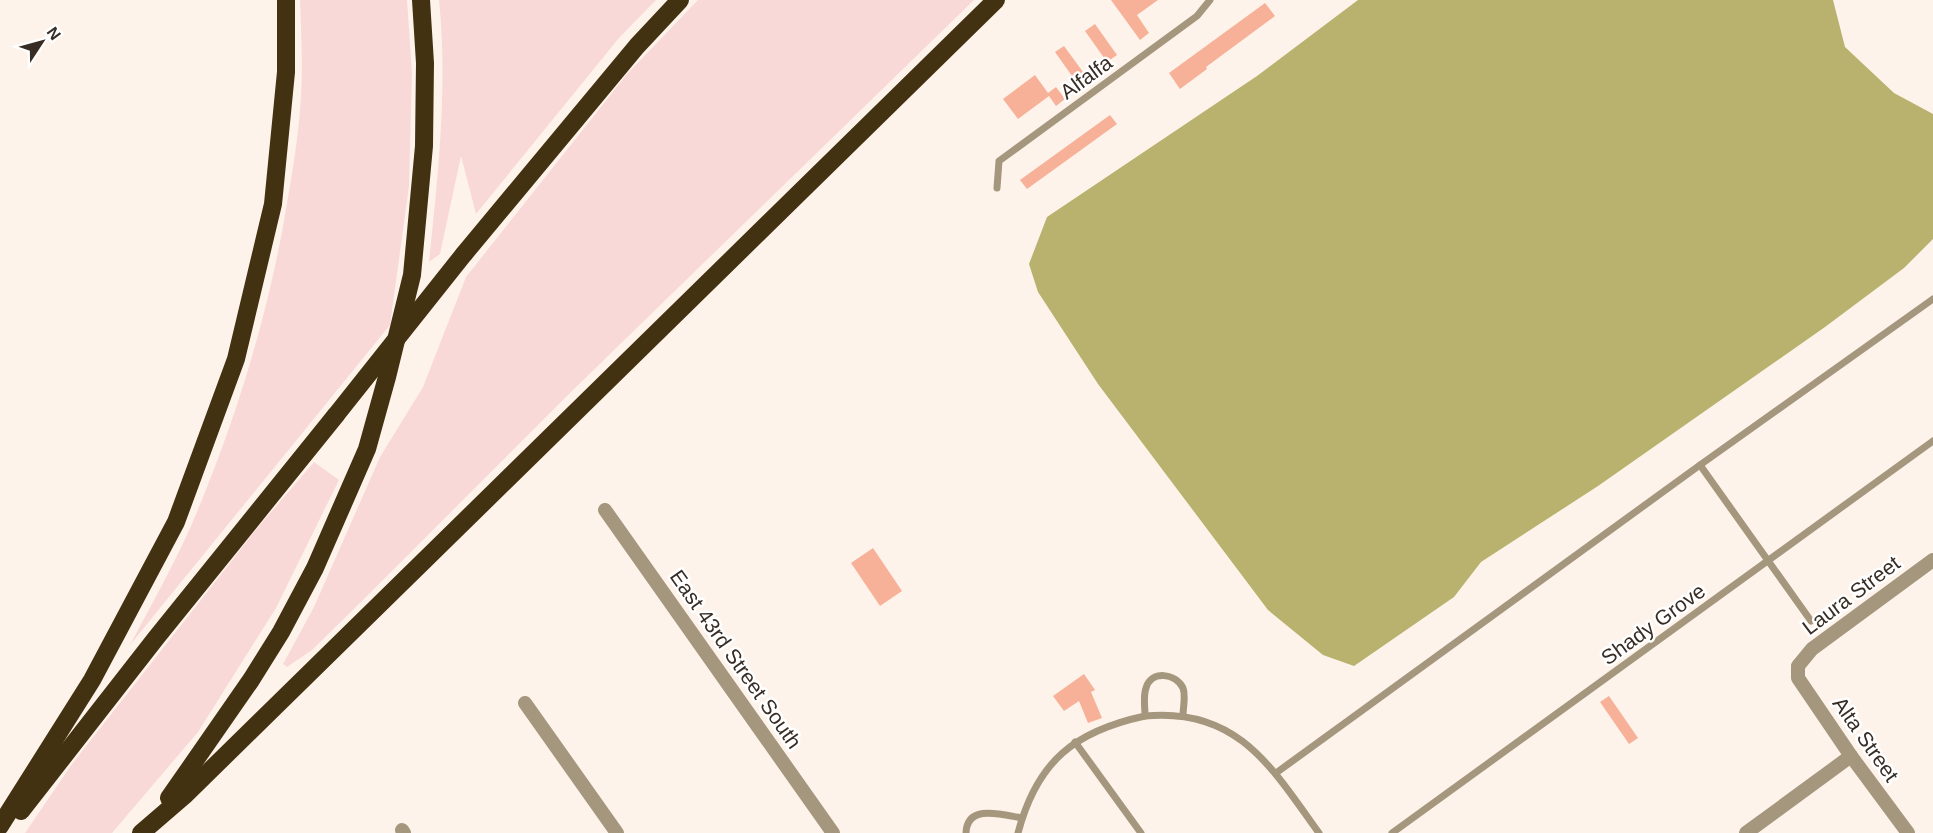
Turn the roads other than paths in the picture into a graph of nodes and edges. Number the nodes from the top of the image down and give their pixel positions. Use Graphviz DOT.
graph roads {
  1 [pos="286,0"];
  2 [pos="421,0"];
  3 [pos="680,0"];
  4 [pos="996,0"];
  5 [pos="1210,0"];
  6 [pos="997,188"];
  7 [pos="1933,299"];
  8 [pos="1933,441"];
  9 [pos="1700,465"];
  10 [pos="605,510"];
  11 [pos="1933,560"];
  12 [pos="1768,562"];
  13 [pos="1811,621"];
  14 [pos="1798,666"];
  15 [pos="525,703"];
  16 [pos="1145,716"];
  17 [pos="1183,716"];
  18 [pos="1075,742"];
  19 [pos="1851,756"];
  20 [pos="1276,773"];
  21 [pos="1022,818"];
  22 [pos="0,826"];
  23 [pos="831,832"];
  24 [pos="4,833"];
  25 [pos="142,833"];
  26 [pos="617,833"];
  27 [pos="966,833"];
  28 [pos="1018,833"];
  29 [pos="1141,833"];
  30 [pos="1319,833"];
  31 [pos="1392,833"];
  32 [pos="1746,833"];
  33 [pos="1908,833"];
  1 -- 22 [label="highway"];
  2 -- 25 [label="highway"];
  3 -- 24 [label="highway, bridge"];
  4 -- 25 [label="highway"];
  5 -- 6 [label="lane, Alfalfa"];
  7 -- 9 [label="lane"];
  8 -- 12 [label="lane, Shady Grove"];
  9 -- 12 [label="lane"];
  9 -- 20 [label="lane"];
  10 -- 23 [label="street, East 43rd Street South"];
  11 -- 14 [label="street, Laura Street"];
  12 -- 13 [label="lane"];
  12 -- 31 [label="lane, Shady Grove"];
  14 -- 19 [label="street, Alta Street"];
  15 -- 26 [label="street"];
  16 -- 17 [label="lane"];
  16 -- 17 [label="lane"];
  16 -- 18 [label="lane"];
  17 -- 20 [label="lane"];
  18 -- 21 [label="lane"];
  18 -- 29 [label="lane"];
  19 -- 32 [label="street"];
  19 -- 33 [label="street, Alta Street"];
  20 -- 30 [label="lane"];
  21 -- 27 [label="lane"];
  21 -- 28 [label="lane"];
}
